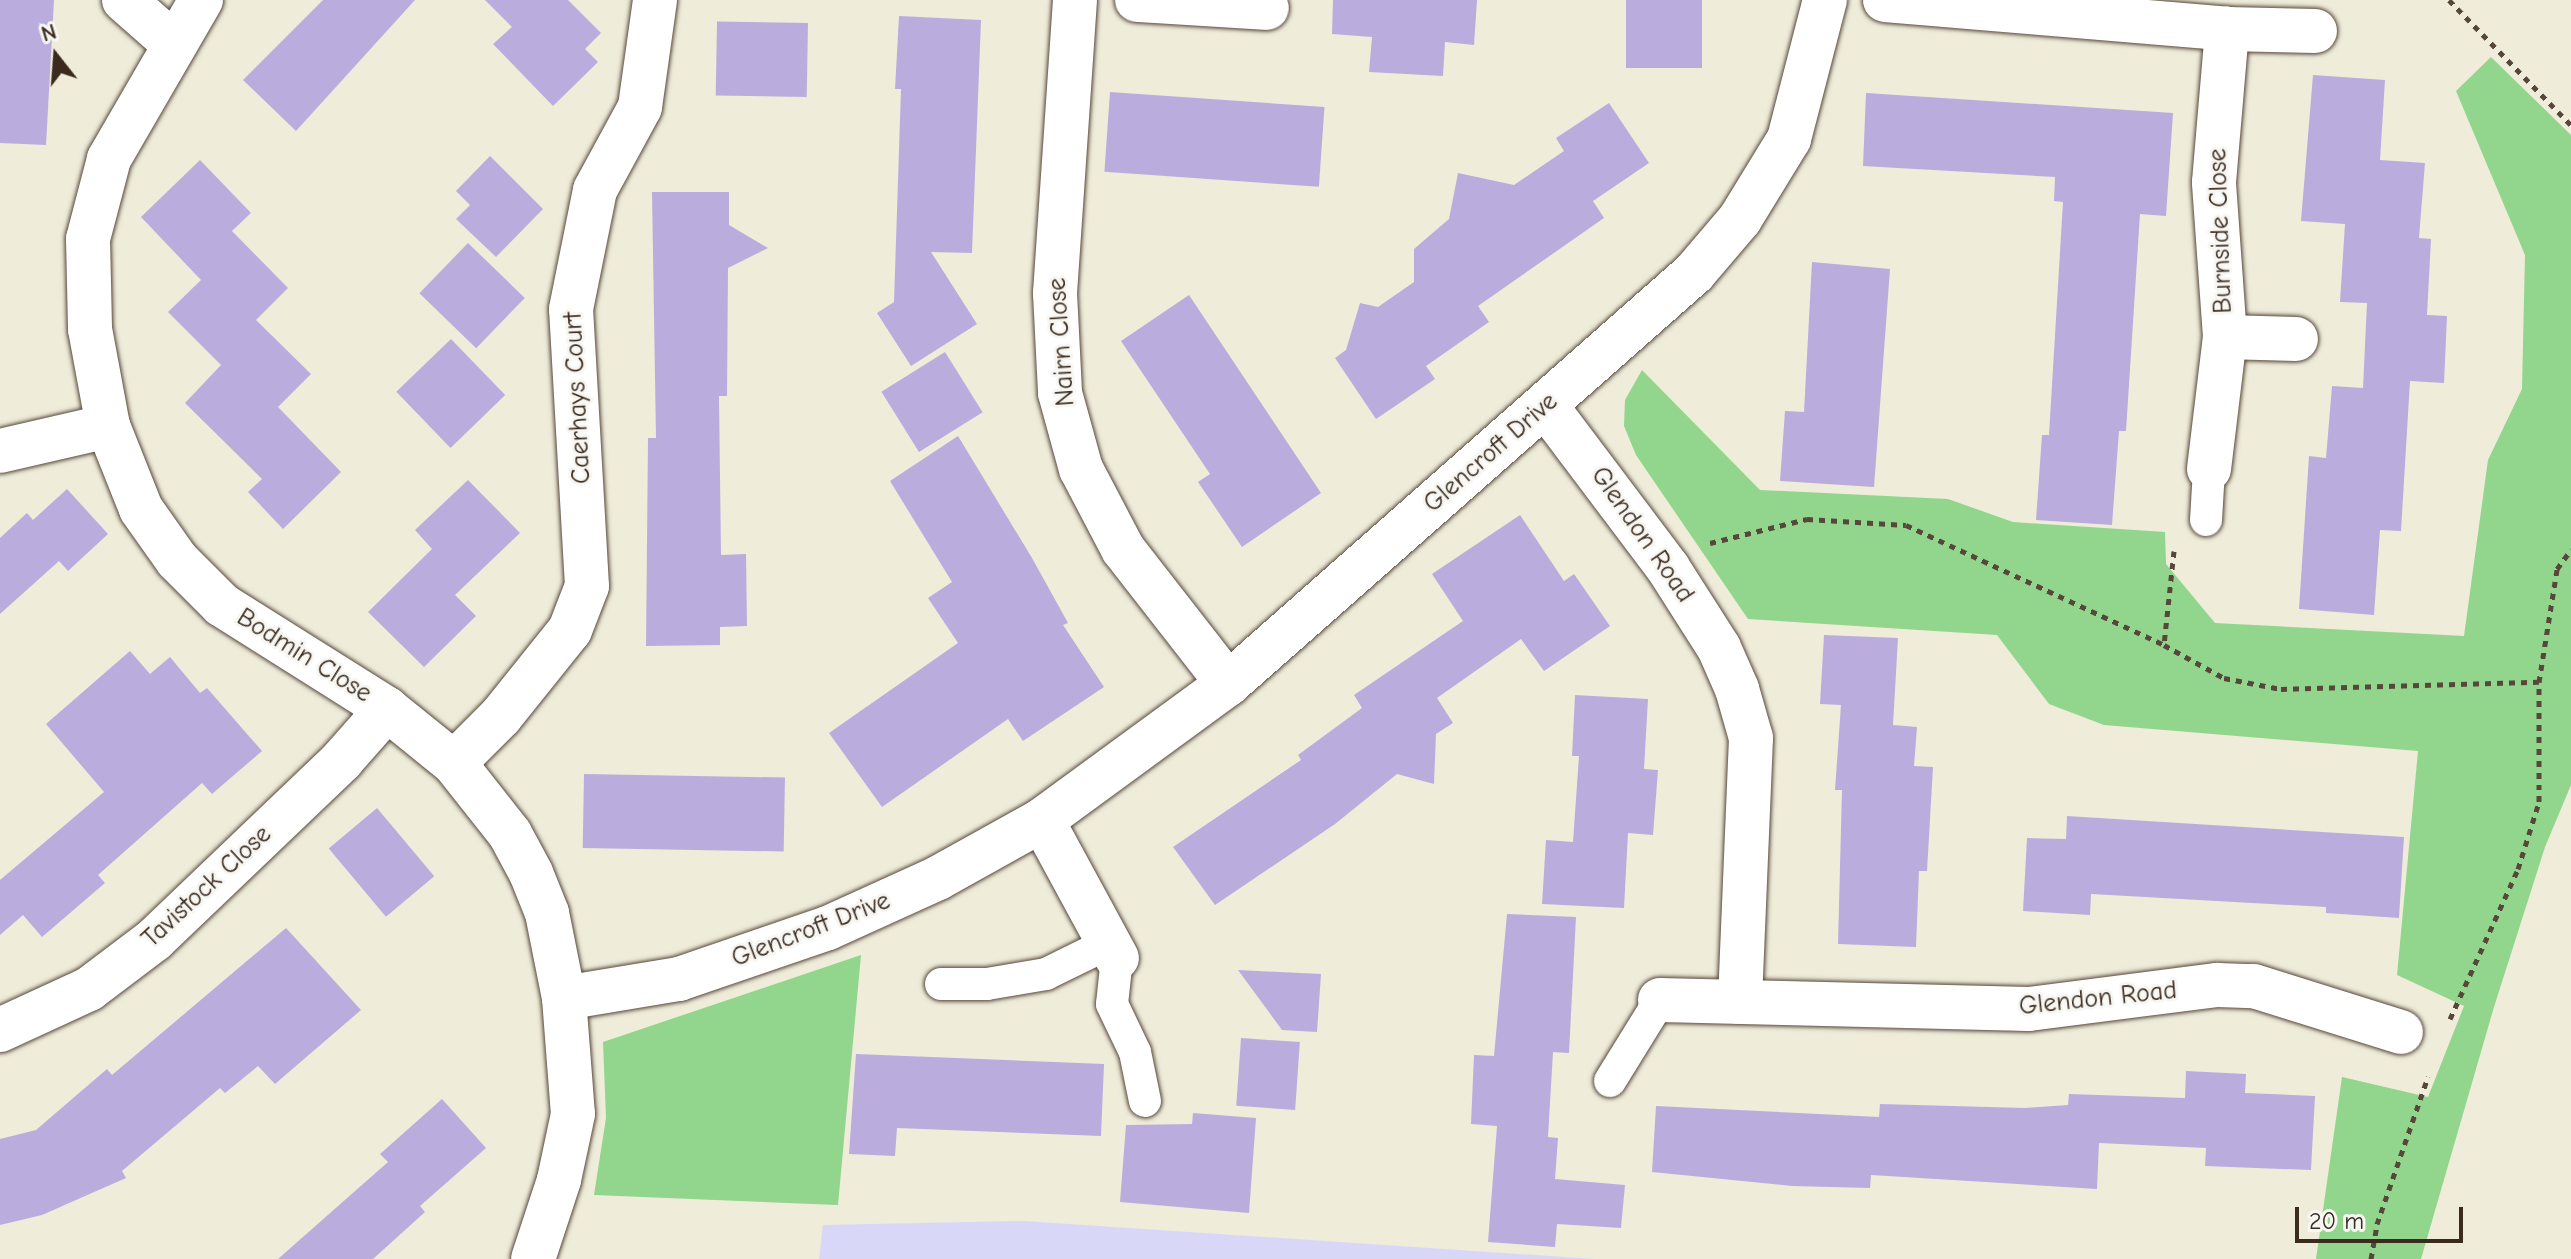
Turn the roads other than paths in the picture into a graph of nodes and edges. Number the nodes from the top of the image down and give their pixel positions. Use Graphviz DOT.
graph roads {
  1 [pos="124,0"];
  2 [pos="201,0"];
  3 [pos="655,0"];
  4 [pos="1075,0"];
  5 [pos="1137,0"];
  6 [pos="1825,0"];
  7 [pos="1885,0"];
  8 [pos="1267,4"];
  9 [pos="2227,29"];
  10 [pos="2315,31"];
  11 [pos="173,43"];
  12 [pos="2225,337"];
  13 [pos="2296,339"];
  14 [pos="1546,406"];
  15 [pos="108,426"];
  16 [pos="0,451"];
  17 [pos="2209,469"];
  18 [pos="2206,520"];
  19 [pos="1228,684"];
  20 [pos="387,709"];
  21 [pos="454,763"];
  22 [pos="1042,820"];
  23 [pos="1113,951"];
  24 [pos="941,984"];
  25 [pos="564,998"];
  26 [pos="1660,1000"];
  27 [pos="1740,1002"];
  28 [pos="0,1030"];
  29 [pos="2401,1032"];
  30 [pos="1610,1081"];
  31 [pos="1145,1101"];
  32 [pos="533,1259"];
  1 -- 11 [label="street"];
  2 -- 11 [label="street, Bodmin Close"];
  3 -- 21 [label="street, Caerhays Court"];
  4 -- 19 [label="street, Nairn Close"];
  5 -- 8 [label="street"];
  6 -- 14 [label="street, Glencroft Drive"];
  7 -- 9 [label="street"];
  9 -- 10 [label="street"];
  9 -- 12 [label="street, Burnside Close"];
  11 -- 15 [label="street, Bodmin Close"];
  12 -- 13 [label="street, Burnside Close"];
  12 -- 17 [label="street, Burnside Close"];
  14 -- 19 [label="street, Glencroft Drive"];
  14 -- 27 [label="street, Glendon Road"];
  15 -- 16 [label="street"];
  15 -- 20 [label="street, Bodmin Close"];
  17 -- 18 [label="lane"];
  19 -- 22 [label="street, Glencroft Drive"];
  20 -- 21 [label="street, Bodmin Close"];
  20 -- 28 [label="street, Tavistock Close"];
  21 -- 25 [label="street, Bodmin Close"];
  22 -- 23 [label="street"];
  22 -- 25 [label="street, Glencroft Drive"];
  23 -- 24 [label="lane"];
  23 -- 31 [label="lane"];
  25 -- 32 [label="street, Bodmin Close"];
  26 -- 27 [label="street, Glendon Road"];
  26 -- 30 [label="lane"];
  27 -- 29 [label="street, Glendon Road"];
}
